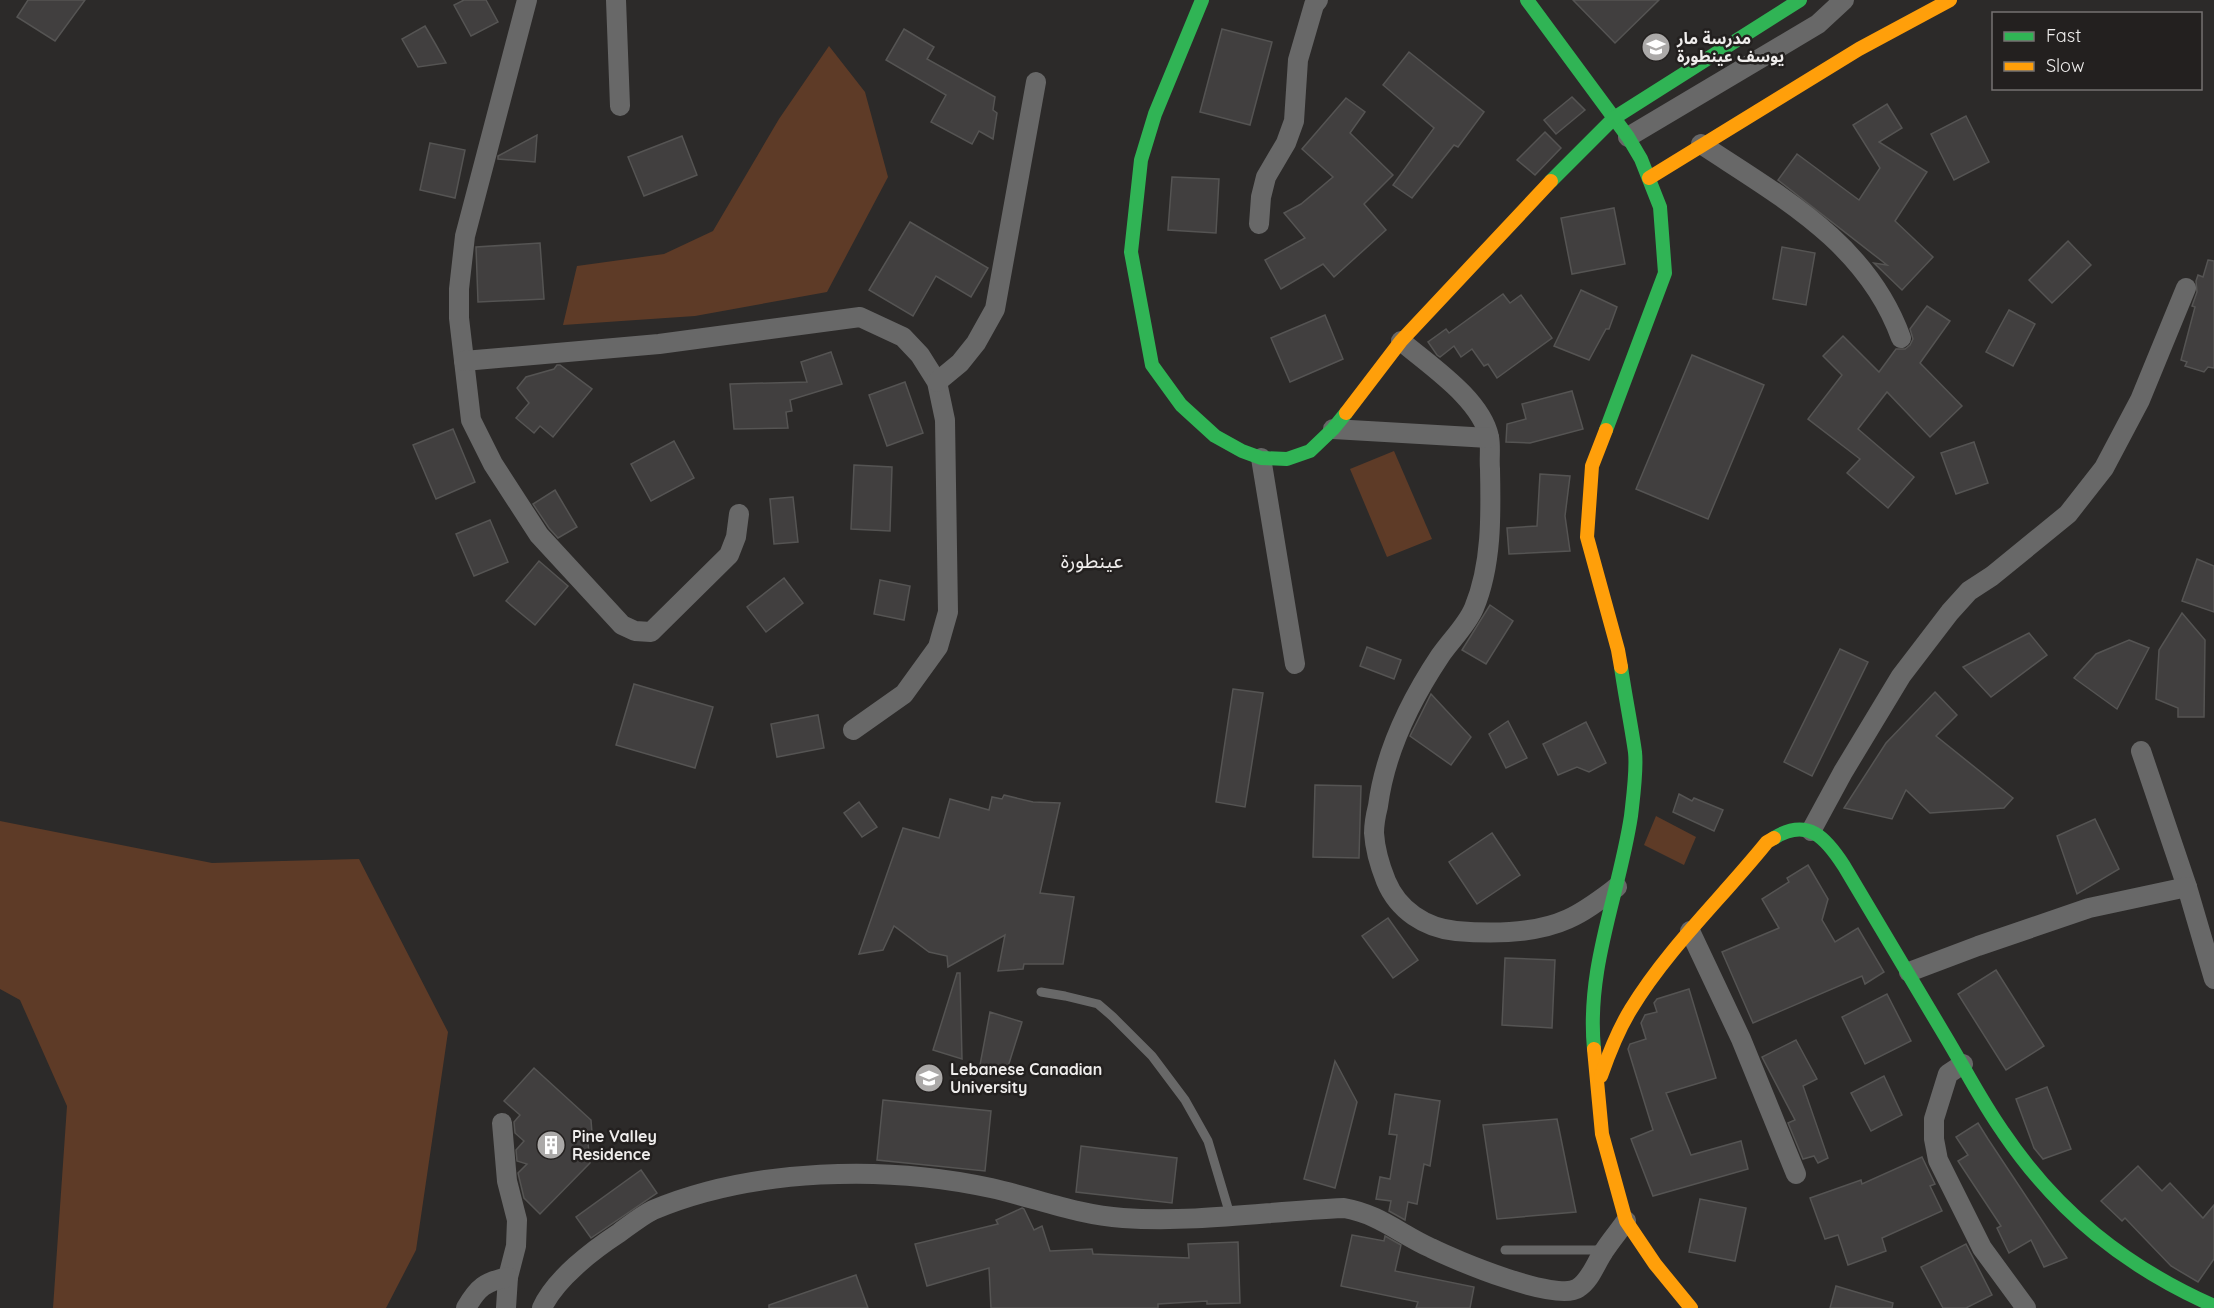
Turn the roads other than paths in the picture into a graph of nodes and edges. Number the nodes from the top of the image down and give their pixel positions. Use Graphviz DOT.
graph roads {
  1 [pos="527,0"];
  2 [pos="616,0"];
  3 [pos="1202,0"];
  4 [pos="1318,0"];
  5 [pos="1527,0"];
  6 [pos="1800,0"];
  7 [pos="1844,0"];
  8 [pos="1950,0"];
  9 [pos="1036,82"];
  10 [pos="620,106"];
  11 [pos="1614,118"];
  12 [pos="1628,137"];
  13 [pos="1701,144"];
  14 [pos="1649,178"];
  15 [pos="1259,224"];
  16 [pos="2186,288"];
  17 [pos="1901,338"];
  18 [pos="1401,341"];
  19 [pos="464,361"];
  20 [pos="937,382"];
  21 [pos="1333,429"];
  22 [pos="1489,438"];
  23 [pos="1261,458"];
  24 [pos="739,514"];
  25 [pos="1295,664"];
  26 [pos="853,730"];
  27 [pos="2141,751"];
  28 [pos="1811,831"];
  29 [pos="1617,887"];
  30 [pos="2187,887"];
  31 [pos="1690,931"];
  32 [pos="1909,972"];
  33 [pos="2214,979"];
  34 [pos="1041,993"];
  35 [pos="1963,1064"];
  36 [pos="1597,1089"];
  37 [pos="502,1123"];
  38 [pos="1796,1174"];
  39 [pos="1231,1218"];
  40 [pos="1626,1221"];
  41 [pos="1505,1250"];
  42 [pos="1604,1250"];
  43 [pos="508,1277"];
  44 [pos="2214,1306"];
  45 [pos="466,1308"];
  46 [pos="506,1308"];
  47 [pos="542,1308"];
  48 [pos="1691,1308"];
  49 [pos="2026,1308"];
  1 -- 19 [label="street"];
  2 -- 10 [label="street"];
  3 -- 23 [label="main road"];
  4 -- 15 [label="street"];
  5 -- 11 [label="main road"];
  6 -- 11 [label="main road"];
  7 -- 12 [label="street"];
  8 -- 13 [label="main road"];
  9 -- 20 [label="street"];
  11 -- 12 [label="main road"];
  11 -- 18 [label="main road"];
  12 -- 14 [label="main road"];
  13 -- 14 [label="main road"];
  13 -- 17 [label="street"];
  14 -- 29 [label="main road"];
  16 -- 28 [label="street"];
  18 -- 21 [label="main road"];
  18 -- 22 [label="street"];
  19 -- 20 [label="street"];
  19 -- 24 [label="street"];
  20 -- 26 [label="street"];
  21 -- 22 [label="street"];
  21 -- 23 [label="main road"];
  22 -- 29 [label="street"];
  23 -- 25 [label="street"];
  27 -- 30 [label="street"];
  28 -- 31 [label="main road"];
  28 -- 32 [label="main road"];
  29 -- 36 [label="main road"];
  30 -- 32 [label="street"];
  30 -- 33 [label="street"];
  31 -- 36 [label="main road"];
  31 -- 38 [label="street"];
  32 -- 35 [label="main road"];
  34 -- 39 [label="lane"];
  35 -- 44 [label="main road"];
  35 -- 49 [label="street"];
  36 -- 40 [label="main road"];
  37 -- 43 [label="street"];
  39 -- 42 [label="street"];
  39 -- 47 [label="street"];
  40 -- 42 [label="street"];
  40 -- 48 [label="main road"];
  41 -- 42 [label="lane"];
  43 -- 45 [label="street"];
  43 -- 46 [label="street"];
}
